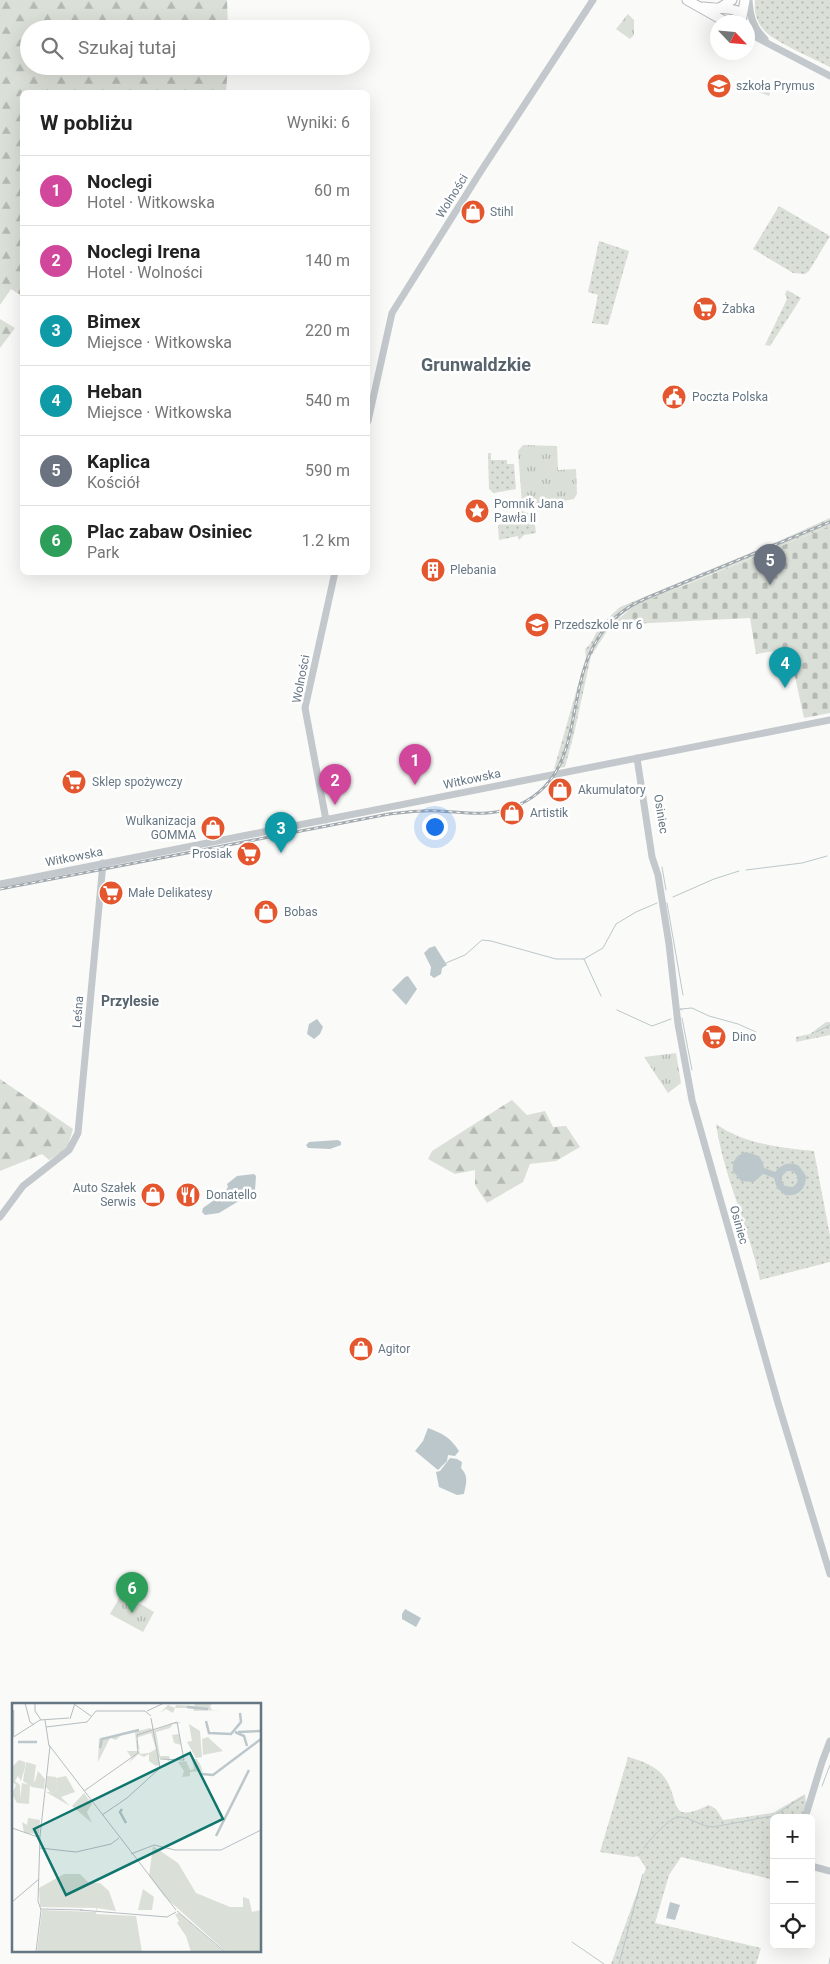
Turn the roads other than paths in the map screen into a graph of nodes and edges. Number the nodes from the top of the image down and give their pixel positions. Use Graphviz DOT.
graph roads {
  1 [pos="593,0"];
  2 [pos="687,0"];
  3 [pos="740,0"];
  4 [pos="747,0"];
  5 [pos="700,6"];
  6 [pos="732,6"];
  7 [pos="715,15"];
  8 [pos="741,15"];
  9 [pos="744,15"];
  10 [pos="755,37"];
  11 [pos="772,46"];
  12 [pos="830,76"];
  13 [pos="370,412"];
  14 [pos="334,575"];
  15 [pos="830,720"];
  16 [pos="639,758"];
  17 [pos="326,820"];
  18 [pos="103,863"];
  19 [pos="0,884"];
  20 [pos="0,1217"];
  21 [pos="830,1574"];
  22 [pos="830,1741"];
  23 [pos="806,1814"];
  24 [pos="815,1867"];
  25 [pos="830,1871"];
  1 -- 13 [label="street, Wolności"];
  2 -- 5 [label="main road"];
  3 -- 6 [label="main road"];
  4 -- 9 [label="main road"];
  4 -- 11 [label="street"];
  5 -- 6 [label="main road"];
  5 -- 7 [label="main road"];
  6 -- 8 [label="main road"];
  10 -- 11 [label="street"];
  11 -- 12 [label="street"];
  14 -- 17 [label="street, Wolności"];
  15 -- 16 [label="street, Witkowska"];
  16 -- 17 [label="street, Witkowska"];
  16 -- 21 [label="street, Osiniec"];
  17 -- 18 [label="street, Witkowska"];
  18 -- 19 [label="street, Witkowska"];
  18 -- 20 [label="street, Leśna"];
  22 -- 23 [label="street"];
  24 -- 25 [label="street"];
}
